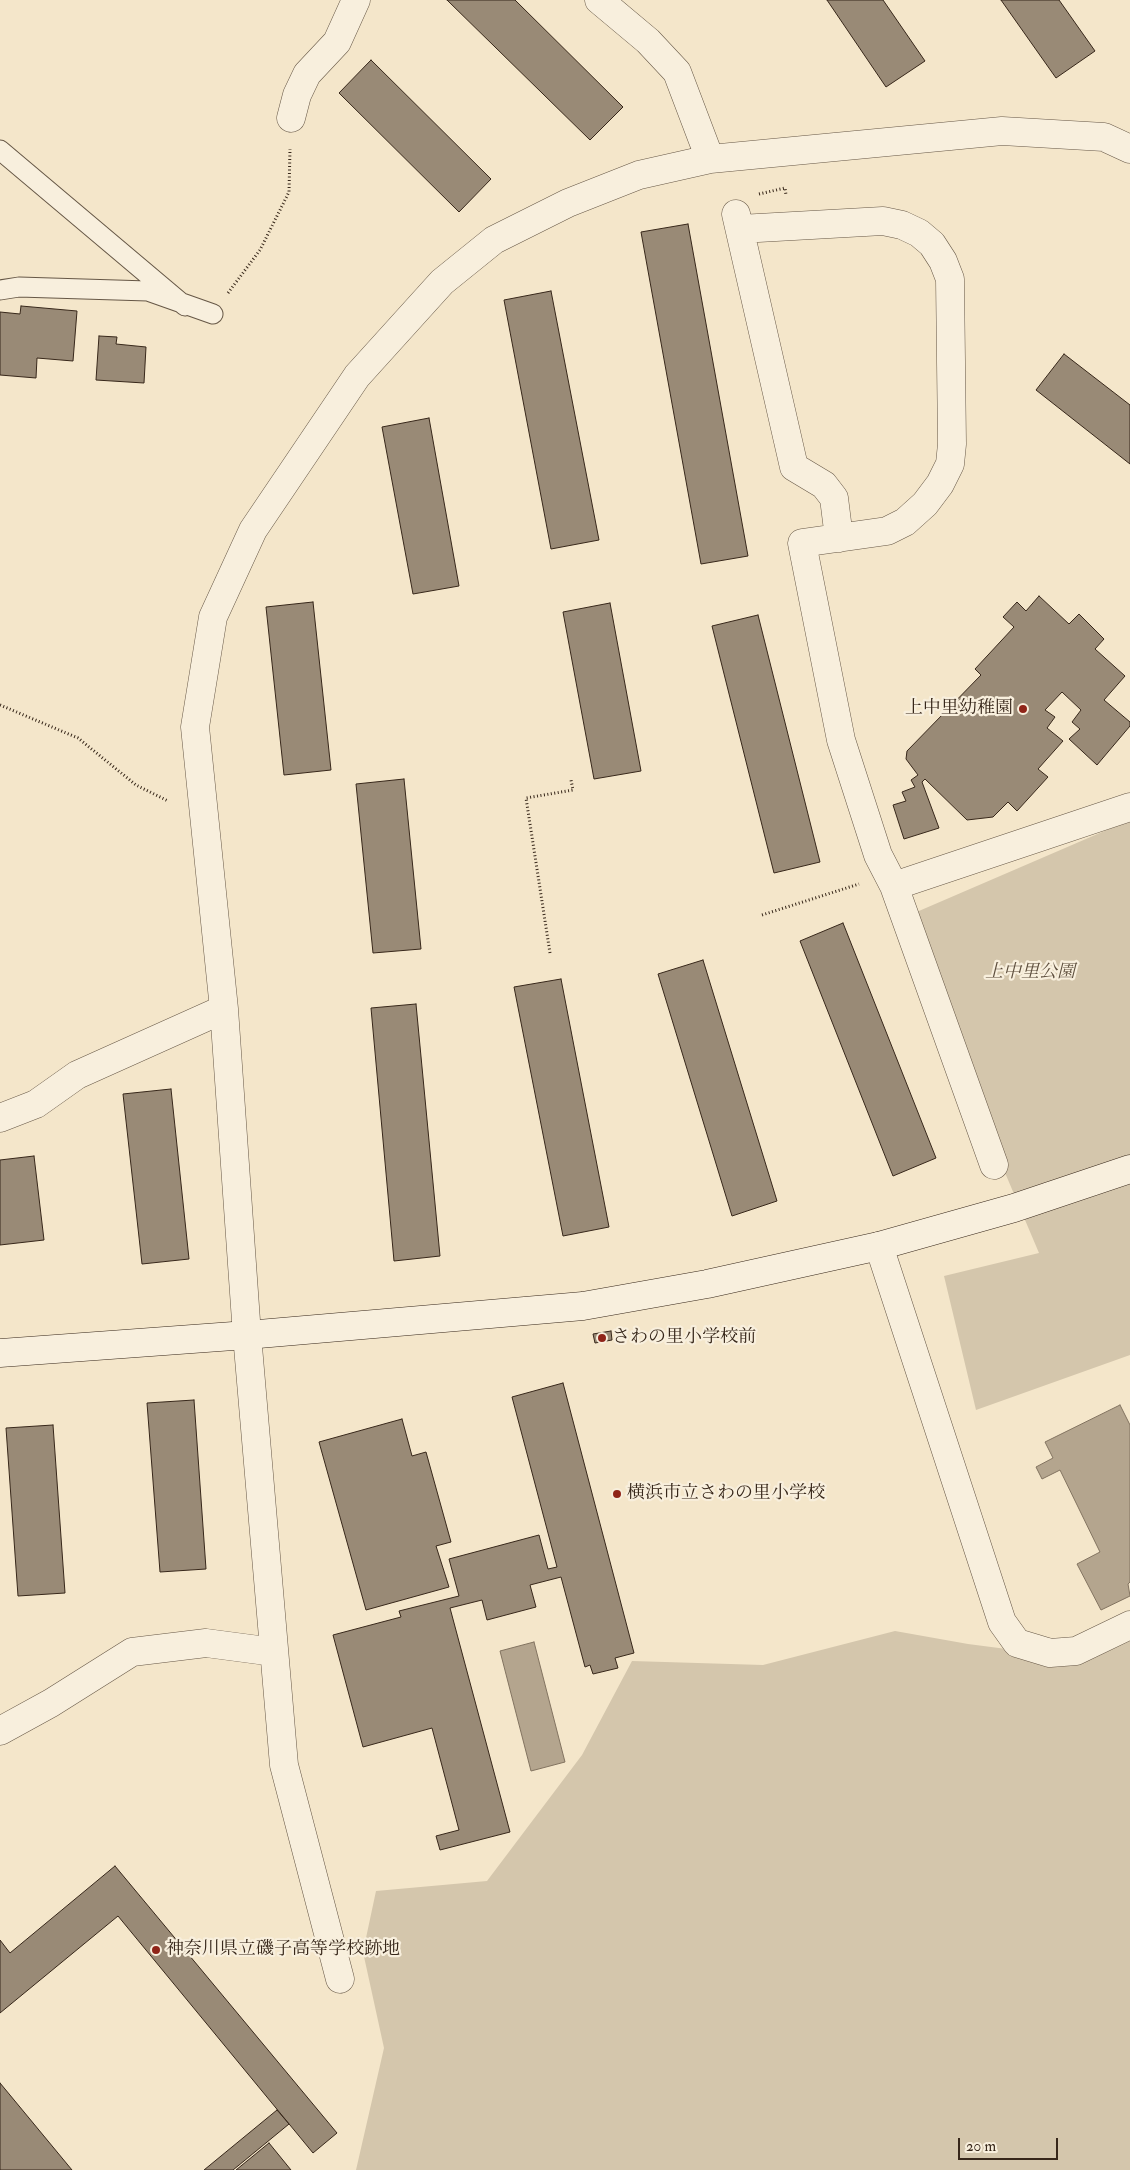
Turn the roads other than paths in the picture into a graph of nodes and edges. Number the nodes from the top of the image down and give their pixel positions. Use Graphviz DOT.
graph roads {
  1 [pos="356,0"];
  2 [pos="600,0"];
  3 [pos="291,118"];
  4 [pos="0,150"];
  5 [pos="1130,150"];
  6 [pos="710,159"];
  7 [pos="0,290"];
  8 [pos="185,306"];
  9 [pos="213,314"];
  10 [pos="839,538"];
  11 [pos="1130,807"];
  12 [pos="891,880"];
  13 [pos="224,1009"];
  14 [pos="0,1118"];
  15 [pos="994,1165"];
  16 [pos="1130,1169"];
  17 [pos="879,1246"];
  18 [pos="247,1335"];
  19 [pos="0,1354"];
  20 [pos="1130,1625"];
  21 [pos="274,1652"];
  22 [pos="0,1731"];
  23 [pos="340,1979"];
  1 -- 3 [label="street"];
  2 -- 6 [label="street"];
  4 -- 8 [label="lane"];
  5 -- 6 [label="street"];
  6 -- 13 [label="street"];
  7 -- 8 [label="lane"];
  8 -- 9 [label="lane"];
  10 -- 10 [label="street"];
  10 -- 12 [label="street"];
  11 -- 12 [label="street"];
  12 -- 15 [label="street"];
  13 -- 14 [label="street"];
  13 -- 18 [label="street"];
  16 -- 17 [label="street"];
  17 -- 18 [label="street"];
  17 -- 20 [label="street"];
  18 -- 19 [label="street"];
  18 -- 21 [label="street"];
  21 -- 22 [label="street"];
  21 -- 23 [label="street"];
}
